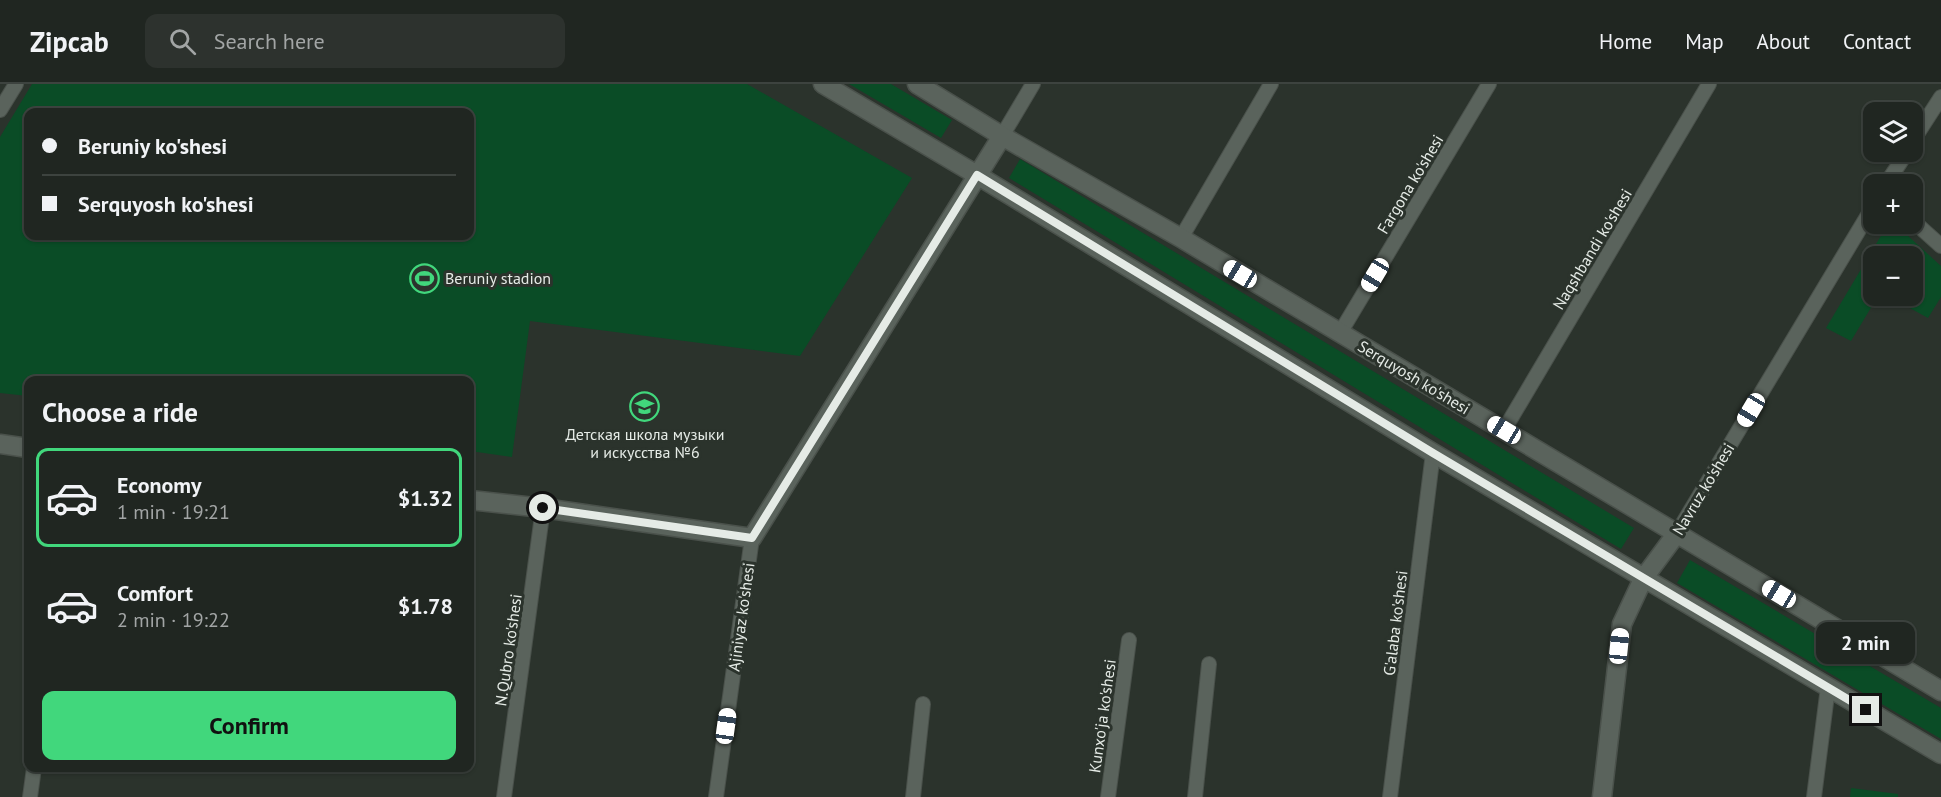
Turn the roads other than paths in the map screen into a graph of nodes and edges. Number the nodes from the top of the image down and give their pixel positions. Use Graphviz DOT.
graph roads {
  1 [pos="823,84"];
  2 [pos="917,84"];
  3 [pos="1032,84"];
  4 [pos="1271,84"];
  5 [pos="1489,84"];
  6 [pos="1709,84"];
  7 [pos="9,87"];
  8 [pos="1941,97"];
  9 [pos="0,110"];
  10 [pos="1923,125"];
  11 [pos="1002,136"];
  12 [pos="977,175"];
  13 [pos="1863,223"];
  14 [pos="1923,230"];
  15 [pos="1181,238"];
  16 [pos="1941,246"];
  17 [pos="1340,333"];
  18 [pos="1504,430"];
  19 [pos="0,444"];
  20 [pos="24,447"];
  21 [pos="1433,453"];
  22 [pos="474,501"];
  23 [pos="543,508"];
  24 [pos="1677,533"];
  25 [pos="752,538"];
  26 [pos="1643,579"];
  27 [pos="1129,640"];
  28 [pos="1209,664"];
  29 [pos="1828,687"];
  30 [pos="1941,691"];
  31 [pos="923,704"];
  32 [pos="1941,754"];
  33 [pos="33,772"];
  34 [pos="30,797"];
  35 [pos="504,797"];
  36 [pos="716,797"];
  37 [pos="913,797"];
  38 [pos="1108,797"];
  39 [pos="1195,797"];
  40 [pos="1390,797"];
  41 [pos="1602,797"];
  42 [pos="1814,797"];
  1 -- 12 [label="street"];
  2 -- 11 [label="street, Serquyosh ko'shesi"];
  3 -- 11 [label="street, Ajiniyaz ko'shesi"];
  4 -- 15 [label="street"];
  5 -- 17 [label="street, Fargona ko'shesi"];
  6 -- 18 [label="street, Naqshbandi ko'shesi"];
  7 -- 9 [label="street"];
  8 -- 10 [label="street"];
  11 -- 12 [label="street, Ajiniyaz ko'shesi"];
  11 -- 15 [label="street, Serquyosh ko'shesi"];
  12 -- 21 [label="street"];
  12 -- 25 [label="street, Ajiniyaz ko'shesi"];
  13 -- 24 [label="street, Navruz ko'shesi"];
  14 -- 16 [label="street"];
  15 -- 17 [label="street, Serquyosh ko'shesi"];
  17 -- 18 [label="street, Serquyosh ko'shesi"];
  18 -- 24 [label="street, Serquyosh ko'shesi"];
  19 -- 20 [label="street"];
  21 -- 26 [label="street"];
  21 -- 40 [label="street, G'alaba ko'shesi"];
  22 -- 23 [label="street"];
  23 -- 25 [label="street"];
  23 -- 35 [label="street, N.Qubro ko'shesi"];
  24 -- 26 [label="street, Navruz ko'shesi"];
  24 -- 30 [label="street, Serquyosh ko'shesi"];
  25 -- 36 [label="street, Ajiniyaz ko'shesi"];
  26 -- 29 [label="street"];
  26 -- 41 [label="street, Navruz ko'shesi"];
  27 -- 38 [label="street, Kunxo'ja ko'shesi"];
  28 -- 39 [label="street"];
  29 -- 32 [label="street"];
  29 -- 42 [label="street"];
  31 -- 37 [label="street"];
  33 -- 34 [label="street"];
}
